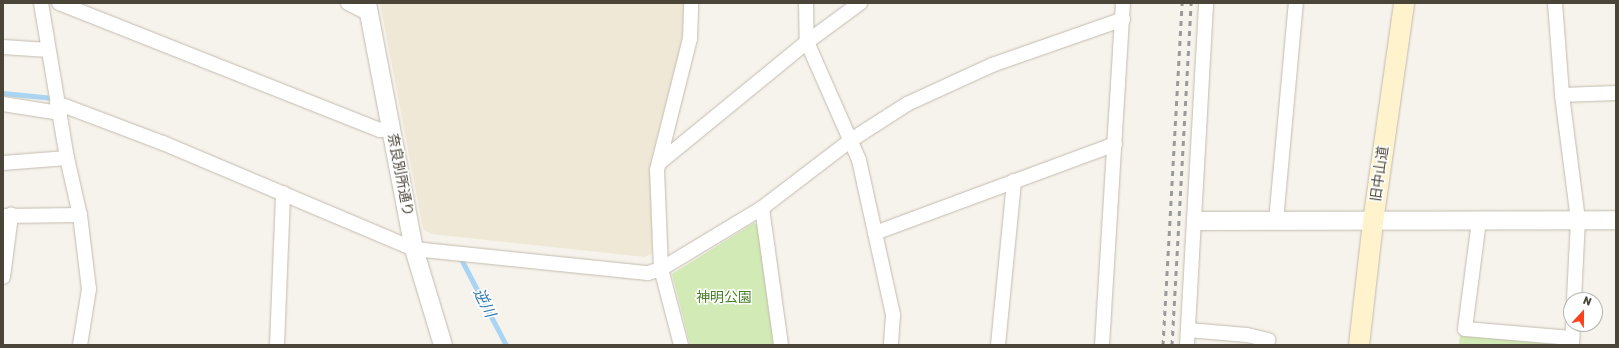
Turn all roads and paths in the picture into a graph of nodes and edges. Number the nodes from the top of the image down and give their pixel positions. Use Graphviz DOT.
graph roads {
  1 [pos="41,3"];
  2 [pos="59,3"];
  3 [pos="348,3"];
  4 [pos="691,3"];
  5 [pos="806,3"];
  6 [pos="860,3"];
  7 [pos="1124,3"];
  8 [pos="1206,3"];
  9 [pos="1296,3"];
  10 [pos="1404,3"];
  11 [pos="1555,3"];
  12 [pos="368,8"];
  13 [pos="1122,18"];
  14 [pos="807,42"];
  15 [pos="3,48"];
  16 [pos="48,50"];
  17 [pos="1616,92"];
  18 [pos="1562,95"];
  19 [pos="3,104"];
  20 [pos="59,108"];
  21 [pos="392,129"];
  22 [pos="851,140"];
  23 [pos="1115,144"];
  24 [pos="67,158"];
  25 [pos="3,163"];
  26 [pos="659,164"];
  27 [pos="1014,181"];
  28 [pos="283,193"];
  29 [pos="762,208"];
  30 [pos="7,216"];
  31 [pos="80,216"];
  32 [pos="1578,220"];
  33 [pos="1616,220"];
  34 [pos="1196,221"];
  35 [pos="1276,221"];
  36 [pos="1479,221"];
  37 [pos="1373,222"];
  38 [pos="875,233"];
  39 [pos="414,249"];
  40 [pos="661,269"];
  41 [pos="3,277"];
  42 [pos="1574,292"];
  43 [pos="1188,330"];
  44 [pos="1573,332"];
  45 [pos="1268,340"];
  46 [pos="1572,342"];
  47 [pos="80,345"];
  48 [pos="277,345"];
  49 [pos="443,345"];
  50 [pos="681,345"];
  51 [pos="780,345"];
  52 [pos="891,345"];
  53 [pos="998,345"];
  54 [pos="1102,345"];
  55 [pos="1187,345"];
  56 [pos="1360,345"];
  1 -- 16 [label="street"];
  2 -- 21 [label="street"];
  3 -- 12 [label="street"];
  4 -- 26 [label="street"];
  5 -- 14 [label="street"];
  6 -- 14 [label="street"];
  7 -- 13 [label="street"];
  8 -- 34 [label="street"];
  9 -- 35 [label="street"];
  10 -- 37 [label="main road, 旧中山道"];
  11 -- 18 [label="street"];
  12 -- 21 [label="street, 奈良別所通り"];
  13 -- 22 [label="street"];
  13 -- 23 [label="street"];
  14 -- 22 [label="street"];
  14 -- 26 [label="street"];
  15 -- 16 [label="street"];
  16 -- 20 [label="street"];
  17 -- 18 [label="street"];
  18 -- 32 [label="street"];
  19 -- 20 [label="street"];
  20 -- 24 [label="street"];
  20 -- 28 [label="street"];
  21 -- 39 [label="street, 奈良別所通り"];
  22 -- 29 [label="street"];
  22 -- 38 [label="street"];
  23 -- 27 [label="street"];
  23 -- 54 [label="street"];
  24 -- 25 [label="street"];
  24 -- 31 [label="street"];
  26 -- 40 [label="street"];
  27 -- 38 [label="street"];
  27 -- 53 [label="street"];
  28 -- 39 [label="street"];
  28 -- 48 [label="street"];
  29 -- 40 [label="street"];
  29 -- 51 [label="street"];
  30 -- 31 [label="street"];
  30 -- 41 [label="street"];
  31 -- 47 [label="street"];
  32 -- 33 [label="street"];
  32 -- 36 [label="street"];
  32 -- 42 [label="street"];
  34 -- 35 [label="street"];
  34 -- 43 [label="street"];
  35 -- 37 [label="street"];
  36 -- 37 [label="street"];
  36 -- 46 [label="street"];
  37 -- 56 [label="main road, 旧中山道"];
  38 -- 52 [label="street"];
  39 -- 40 [label="street"];
  39 -- 49 [label="street, 奈良別所通り"];
  40 -- 50 [label="street"];
  43 -- 45 [label="street"];
  43 -- 55 [label="street"];
  44 -- 46 [label="street"];
}
